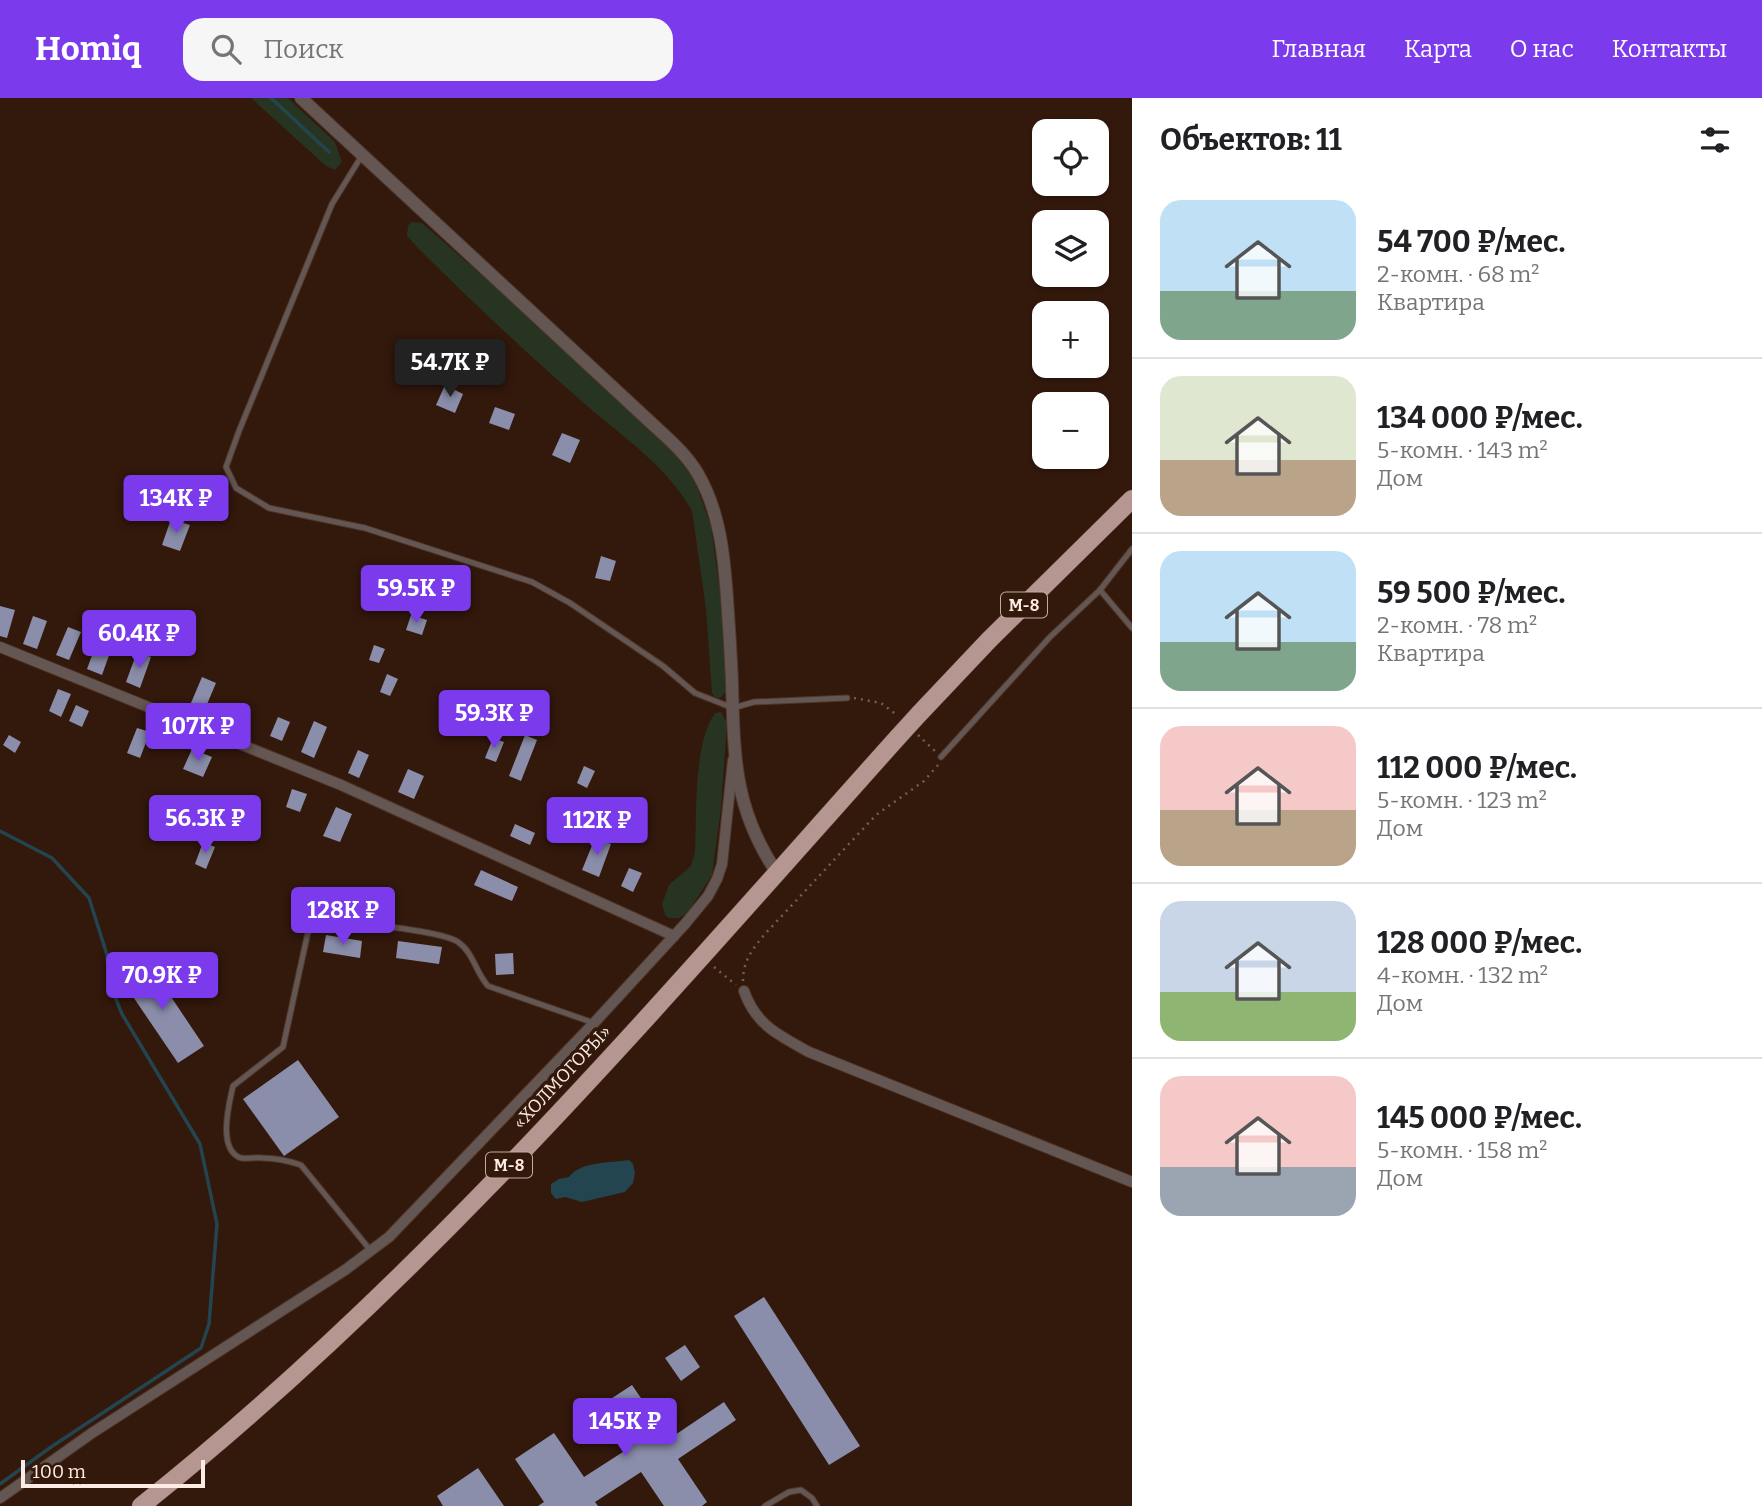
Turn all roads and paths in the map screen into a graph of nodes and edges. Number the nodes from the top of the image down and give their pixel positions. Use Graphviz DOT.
graph roads {
  1 [pos="300,98"];
  2 [pos="362,155"];
  3 [pos="1132,499"];
  4 [pos="1132,549"];
  5 [pos="1100,590"];
  6 [pos="1132,628"];
  7 [pos="0,647"];
  8 [pos="848,698"];
  9 [pos="733,708"];
  10 [pos="734,756"];
  11 [pos="940,757"];
  12 [pos="925,781"];
  13 [pos="746,809"];
  14 [pos="727,813"];
  15 [pos="777,873"];
  16 [pos="674,936"];
  17 [pos="744,991"];
  18 [pos="594,1023"];
  19 [pos="1132,1182"];
  20 [pos="371,1251"];
  21 [pos="0,1498"];
  22 [pos="141,1506"];
  23 [pos="765,1506"];
  24 [pos="817,1506"];
  1 -- 2 [label="street"];
  2 -- 9 [label="street"];
  2 -- 9 [label="lane"];
  3 -- 15 [label="highway, «ХОЛМОГОРЫ» / М-8, bridge"];
  4 -- 5 [label="lane"];
  5 -- 6 [label="lane"];
  5 -- 11 [label="lane"];
  7 -- 16 [label="street"];
  8 -- 9 [label="lane"];
  9 -- 10 [label="street"];
  10 -- 13 [label="street"];
  10 -- 14 [label="street"];
  12 -- 17 [label="path"];
  13 -- 14 [label="street"];
  13 -- 15 [label="street"];
  14 -- 16 [label="street"];
  15 -- 22 [label="highway, «ХОЛМОГОРЫ» / М-8"];
  16 -- 18 [label="street"];
  17 -- 19 [label="street"];
  18 -- 20 [label="street"];
  18 -- 20 [label="lane"];
  20 -- 21 [label="street"];
  23 -- 24 [label="lane"];
}
